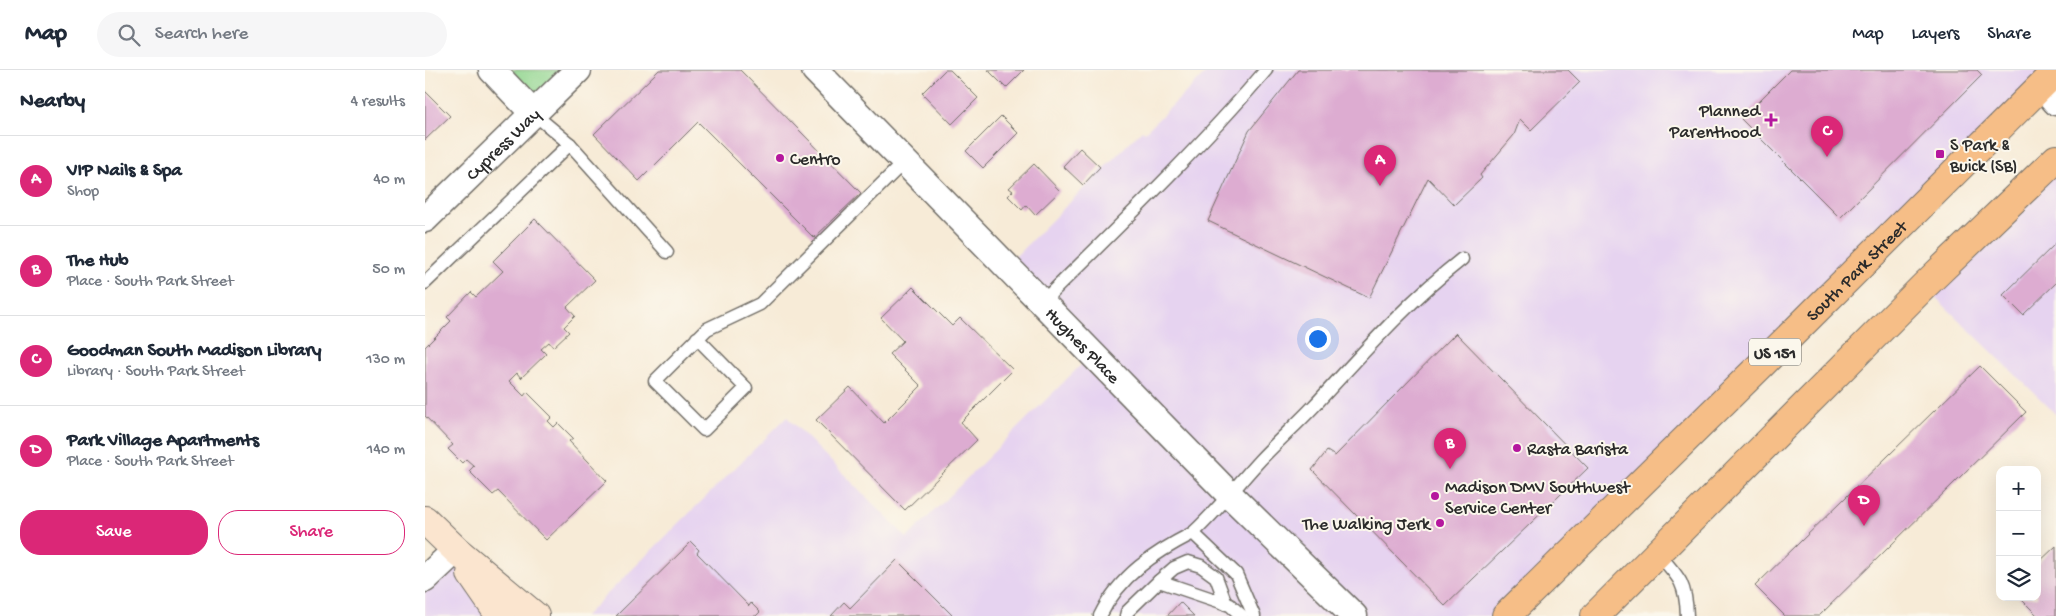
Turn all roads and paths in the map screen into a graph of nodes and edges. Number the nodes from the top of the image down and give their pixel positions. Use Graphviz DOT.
graph roads {
  1 [pos="491,70"];
  2 [pos="578,70"];
  3 [pos="815,70"];
  4 [pos="1266,70"];
  5 [pos="2051,86"];
  6 [pos="534,114"];
  7 [pos="570,144"];
  8 [pos="2056,159"];
  9 [pos="904,162"];
  10 [pos="425,218"];
  11 [pos="667,252"];
  12 [pos="1462,259"];
  13 [pos="425,283"];
  14 [pos="1042,302"];
  15 [pos="697,338"];
  16 [pos="1230,495"];
  17 [pos="425,520"];
  18 [pos="1193,533"];
  19 [pos="456,550"];
  20 [pos="1658,554"];
  21 [pos="425,579"];
  22 [pos="1159,581"];
  23 [pos="1226,604"];
  24 [pos="500,616"];
  25 [pos="535,616"];
  26 [pos="1100,616"];
  27 [pos="1126,616"];
  28 [pos="1242,616"];
  29 [pos="1254,616"];
  30 [pos="1354,616"];
  31 [pos="1506,616"];
  32 [pos="1595,616"];
  33 [pos="1687,616"];
  1 -- 6 [label="street"];
  2 -- 6 [label="street, Cypress Way"];
  3 -- 9 [label="street, Hughes Place"];
  4 -- 14 [label="lane"];
  5 -- 31 [label="main road, South Park Street / US 151"];
  6 -- 7 [label="lane"];
  6 -- 10 [label="street, Cypress Way"];
  7 -- 11 [label="lane"];
  7 -- 13 [label="lane"];
  8 -- 20 [label="main road"];
  9 -- 14 [label="street, Hughes Place"];
  9 -- 15 [label="lane"];
  12 -- 16 [label="lane"];
  14 -- 16 [label="street, Hughes Place"];
  15 -- 15 [label="lane"];
  16 -- 18 [label="lane"];
  16 -- 30 [label="street, Hughes Place"];
  17 -- 19 [label="street"];
  18 -- 26 [label="lane"];
  18 -- 29 [label="lane"];
  19 -- 21 [label="street"];
  19 -- 24 [label="street"];
  19 -- 25 [label="street"];
  20 -- 32 [label="main road"];
  20 -- 33 [label="lane"];
  22 -- 23 [label="lane"];
  22 -- 23 [label="lane"];
  22 -- 27 [label="lane"];
  23 -- 28 [label="lane"];
}
